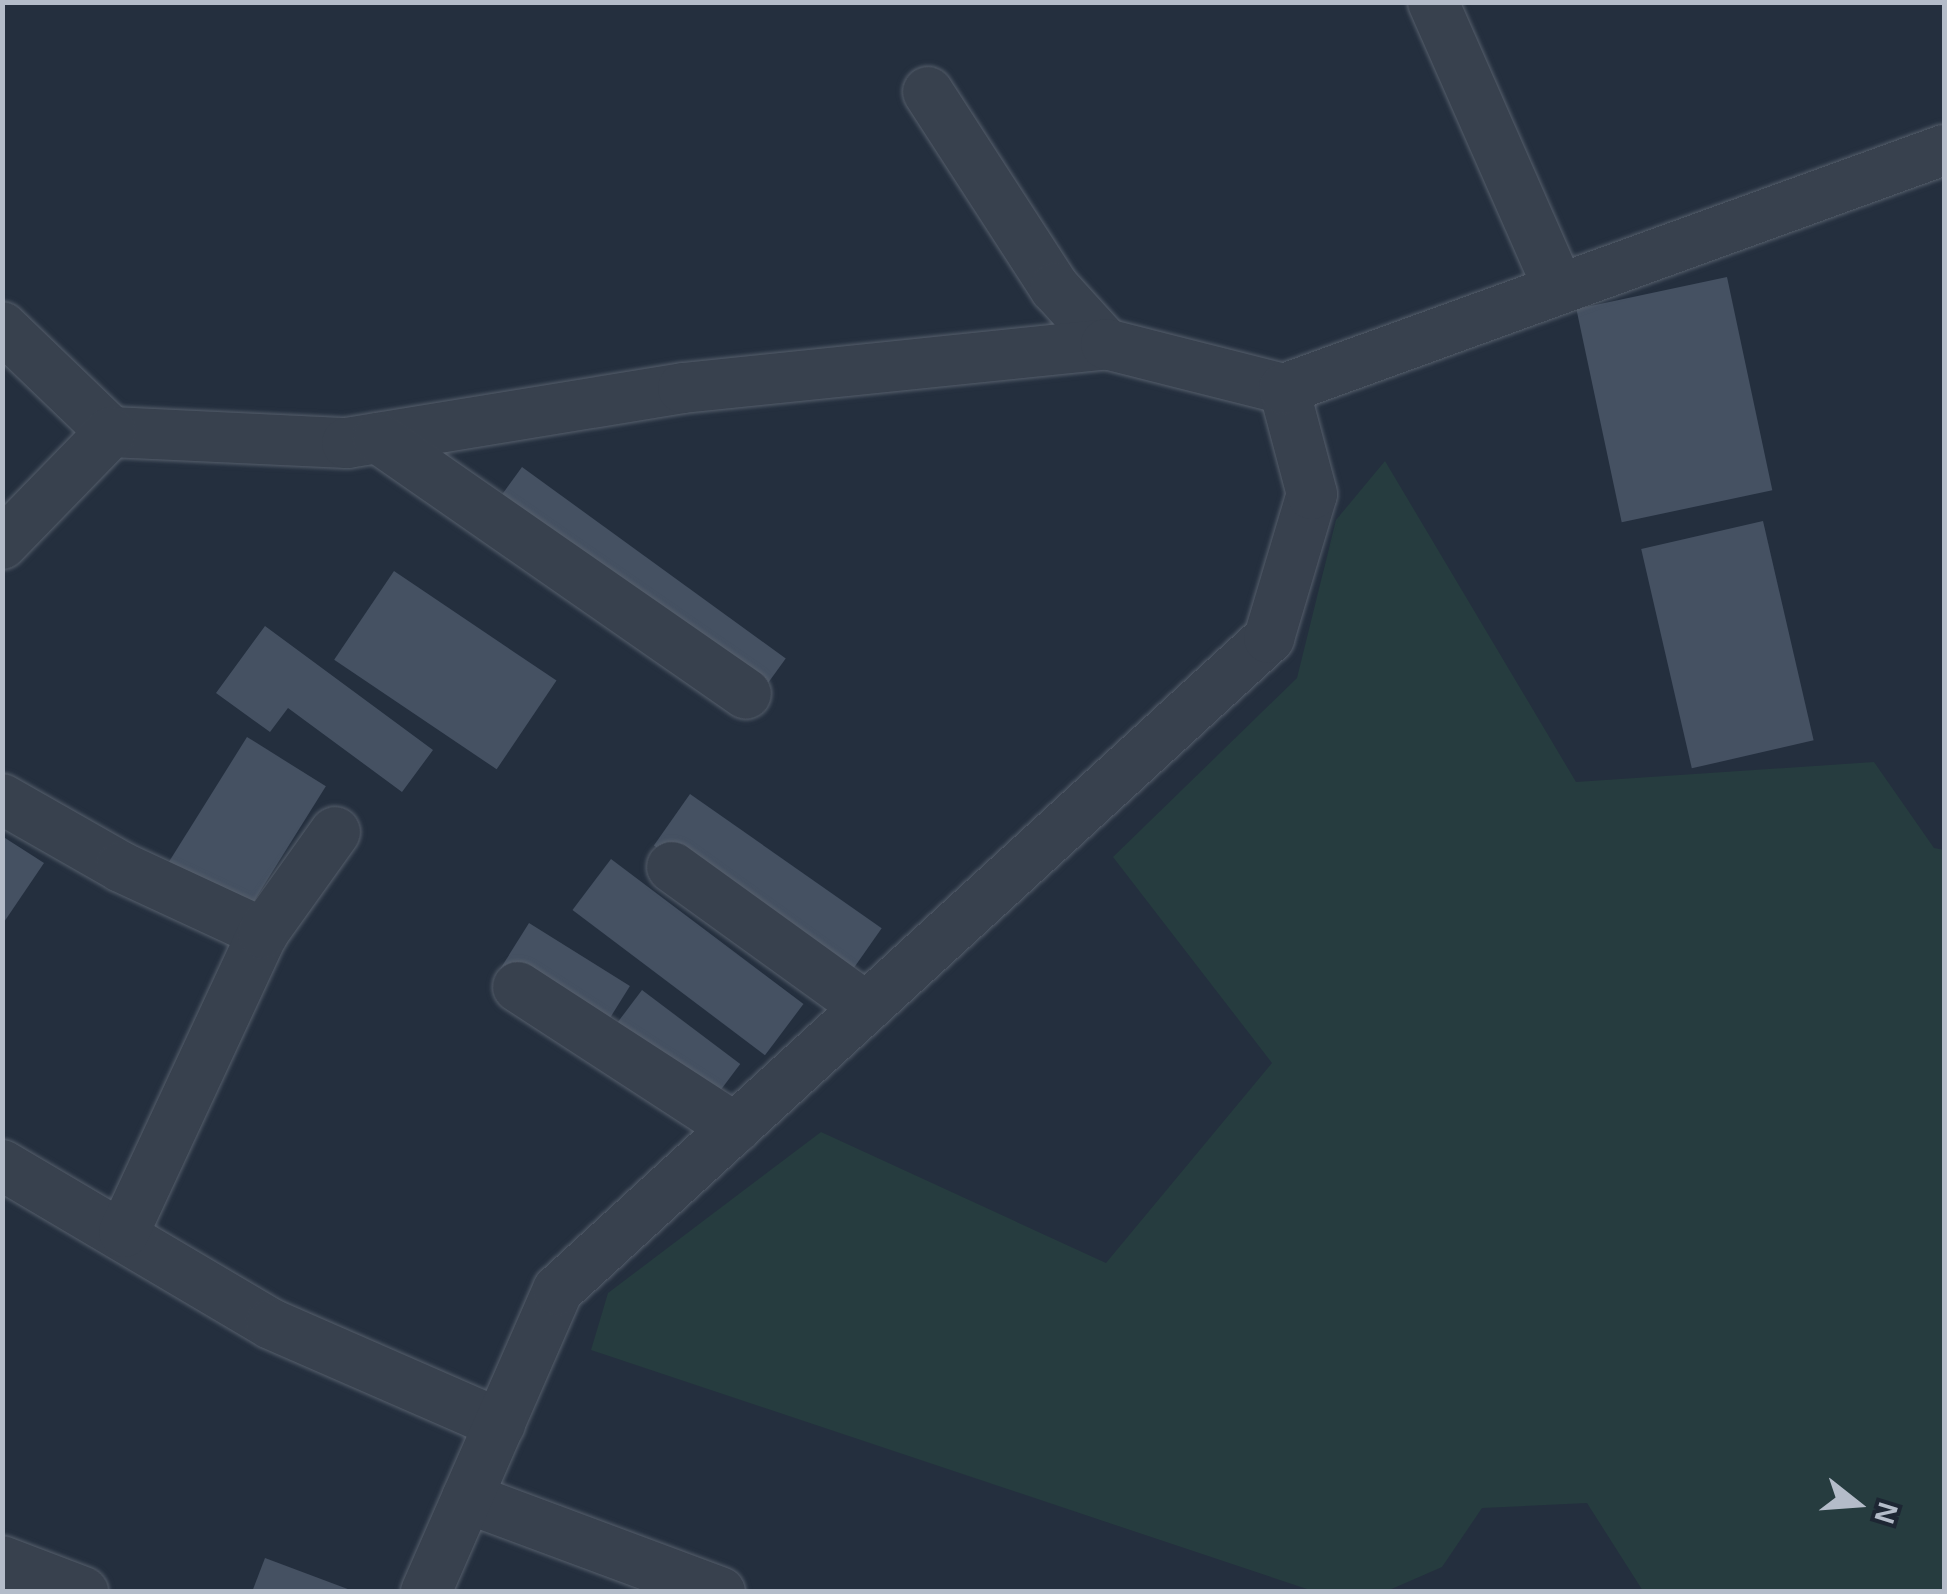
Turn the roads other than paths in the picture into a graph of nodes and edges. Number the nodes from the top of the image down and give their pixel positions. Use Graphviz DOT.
graph roads {
  1 [pos="1433,2"];
  2 [pos="928,92"];
  3 [pos="1944,150"];
  4 [pos="1559,289"];
  5 [pos="2,327"];
  6 [pos="1106,344"];
  7 [pos="1284,388"];
  8 [pos="111,432"];
  9 [pos="378,438"];
  10 [pos="2,544"];
  11 [pos="746,694"];
  12 [pos="2,799"];
  13 [pos="335,832"];
  14 [pos="672,867"];
  15 [pos="264,933"];
  16 [pos="518,988"];
  17 [pos="866,1007"];
  18 [pos="735,1128"];
  19 [pos="2,1165"];
  20 [pos="124,1232"];
  21 [pos="500,1424"];
  22 [pos="467,1498"];
  23 [pos="2,1561"];
  24 [pos="83,1592"];
  25 [pos="426,1592"];
  26 [pos="720,1592"];
  1 -- 4 [label="street"];
  2 -- 6 [label="street"];
  3 -- 4 [label="street"];
  4 -- 7 [label="street"];
  5 -- 8 [label="street"];
  6 -- 7 [label="street"];
  6 -- 9 [label="street"];
  7 -- 17 [label="street"];
  8 -- 9 [label="street"];
  8 -- 10 [label="street"];
  9 -- 11 [label="street"];
  12 -- 15 [label="street"];
  13 -- 15 [label="street"];
  14 -- 17 [label="street"];
  15 -- 20 [label="street"];
  16 -- 18 [label="street"];
  17 -- 18 [label="street"];
  18 -- 21 [label="street"];
  19 -- 20 [label="street"];
  20 -- 21 [label="street"];
  21 -- 22 [label="street"];
  22 -- 25 [label="street"];
  22 -- 26 [label="street"];
  23 -- 24 [label="street"];
}
